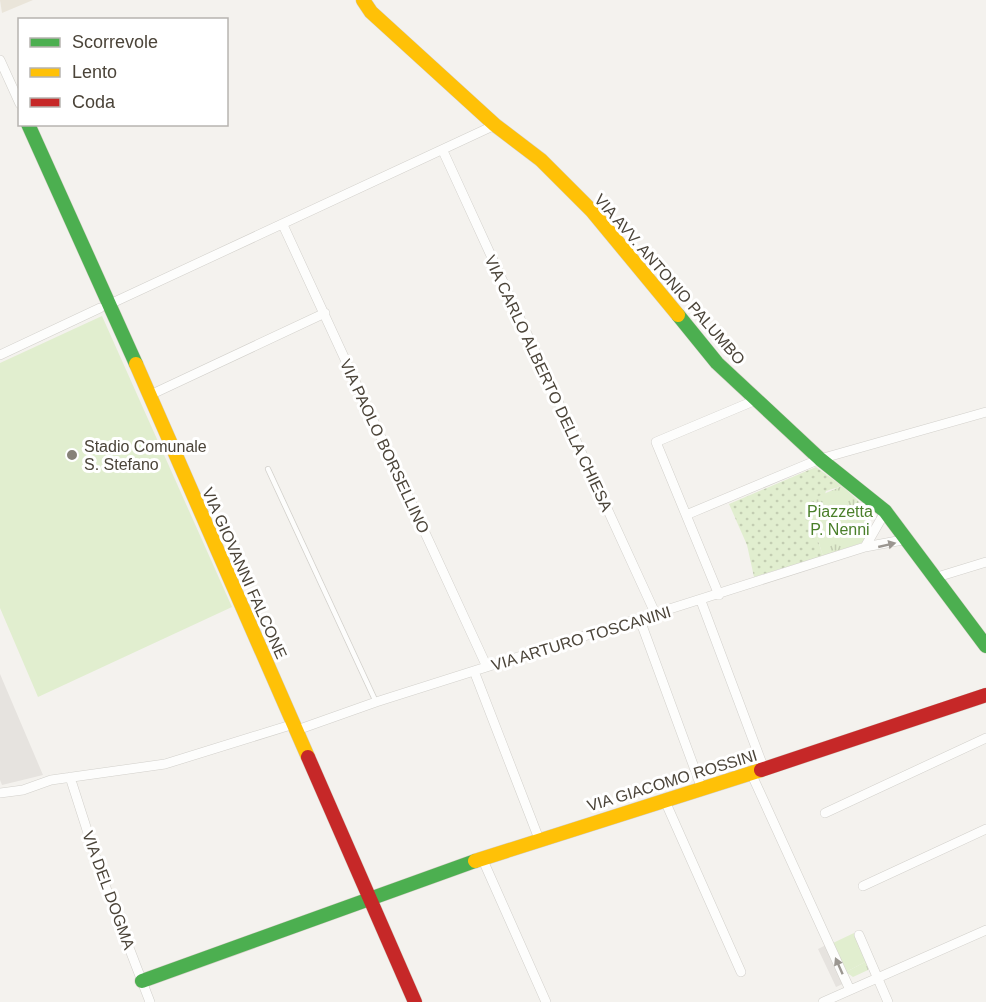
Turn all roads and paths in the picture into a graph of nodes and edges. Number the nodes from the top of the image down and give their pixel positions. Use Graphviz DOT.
graph roads {
  1 [pos="363,0"];
  2 [pos="0,60"];
  3 [pos="18,100"];
  4 [pos="495,125"];
  5 [pos="29,126"];
  6 [pos="443,151"];
  7 [pos="283,225"];
  8 [pos="105,306"];
  9 [pos="325,314"];
  10 [pos="0,355"];
  11 [pos="148,396"];
  12 [pos="756,400"];
  13 [pos="986,412"];
  14 [pos="820,459"];
  15 [pos="268,469"];
  16 [pos="885,512"];
  17 [pos="686,515"];
  18 [pos="908,540"];
  19 [pos="865,547"];
  20 [pos="986,562"];
  21 [pos="934,578"];
  22 [pos="719,595"];
  23 [pos="701,601"];
  24 [pos="656,615"];
  25 [pos="640,620"];
  26 [pos="986,646"];
  27 [pos="487,667"];
  28 [pos="474,671"];
  29 [pos="986,695"];
  30 [pos="376,702"];
  31 [pos="295,727"];
  32 [pos="986,738"];
  33 [pos="758,771"];
  34 [pos="70,777"];
  35 [pos="702,789"];
  36 [pos="0,794"];
  37 [pos="665,801"];
  38 [pos="825,813"];
  39 [pos="986,829"];
  40 [pos="539,839"];
  41 [pos="482,858"];
  42 [pos="863,886"];
  43 [pos="368,897"];
  44 [pos="986,930"];
  45 [pos="859,935"];
  46 [pos="741,972"];
  47 [pos="878,977"];
  48 [pos="142,981"];
  49 [pos="850,990"];
  50 [pos="150,1002"];
  51 [pos="415,1002"];
  52 [pos="546,1002"];
  53 [pos="823,1002"];
  54 [pos="888,1002"];
  1 -- 4 [label="street, VIA AVV. ANTONIO PALUMBO"];
  2 -- 3 [label="street"];
  4 -- 6 [label="street"];
  4 -- 12 [label="street, VIA AVV. ANTONIO PALUMBO"];
  5 -- 8 [label="street, VIA GIOVANNI FALCONE"];
  6 -- 7 [label="street"];
  6 -- 24 [label="street, VIA CARLO ALBERTO DELLA CHIESA"];
  7 -- 8 [label="street"];
  7 -- 9 [label="street, VIA PAOLO BORSELLINO"];
  8 -- 10 [label="street"];
  8 -- 11 [label="street, VIA GIOVANNI FALCONE"];
  9 -- 11 [label="street"];
  9 -- 27 [label="street, VIA PAOLO BORSELLINO"];
  11 -- 31 [label="street, VIA GIOVANNI FALCONE"];
  12 -- 14 [label="street, VIA AVV. ANTONIO PALUMBO"];
  12 -- 17 [label="street"];
  13 -- 14 [label="street"];
  14 -- 16 [label="street, VIA AVV. ANTONIO PALUMBO"];
  14 -- 17 [label="street"];
  15 -- 30 [label="lane"];
  16 -- 18 [label="street, VIA AVV. ANTONIO PALUMBO"];
  16 -- 19 [label="street"];
  17 -- 22 [label="street"];
  19 -- 18 [label="street, VIA ARTURO TOSCANINI, one-way"];
  18 -- 21 [label="street, VIA AVV. ANTONIO PALUMBO"];
  19 -- 22 [label="street, VIA ARTURO TOSCANINI"];
  20 -- 21 [label="street"];
  21 -- 26 [label="street, VIA AVV. ANTONIO PALUMBO"];
  22 -- 23 [label="street, VIA ARTURO TOSCANINI"];
  23 -- 24 [label="street, VIA ARTURO TOSCANINI"];
  23 -- 33 [label="street"];
  24 -- 25 [label="street, VIA ARTURO TOSCANINI"];
  25 -- 27 [label="street, VIA ARTURO TOSCANINI"];
  25 -- 35 [label="street"];
  27 -- 28 [label="street, VIA ARTURO TOSCANINI"];
  28 -- 30 [label="street, VIA ARTURO TOSCANINI"];
  28 -- 40 [label="street"];
  29 -- 33 [label="street, VIA GIACOMO ROSSINI"];
  30 -- 31 [label="street, VIA ARTURO TOSCANINI"];
  31 -- 34 [label="street, VIA ARTURO TOSCANINI"];
  31 -- 43 [label="street, VIA GIOVANNI FALCONE"];
  32 -- 38 [label="street"];
  33 -- 35 [label="street, VIA GIACOMO ROSSINI"];
  49 -- 33 [label="street, one-way"];
  34 -- 36 [label="street, VIA ARTURO TOSCANINI"];
  34 -- 48 [label="street, VIA DEL DOGMA"];
  35 -- 37 [label="street, VIA GIACOMO ROSSINI"];
  37 -- 40 [label="street, VIA GIACOMO ROSSINI"];
  37 -- 46 [label="street"];
  39 -- 42 [label="street"];
  40 -- 41 [label="street, VIA GIACOMO ROSSINI"];
  41 -- 43 [label="street, VIA GIACOMO ROSSINI"];
  41 -- 52 [label="street"];
  43 -- 48 [label="street, VIA GIACOMO ROSSINI"];
  43 -- 51 [label="street, VIA GIOVANNI FALCONE"];
  44 -- 47 [label="street"];
  45 -- 47 [label="street"];
  47 -- 49 [label="street"];
  47 -- 54 [label="street"];
  48 -- 50 [label="street, VIA DEL DOGMA"];
  49 -- 53 [label="street"];
}
